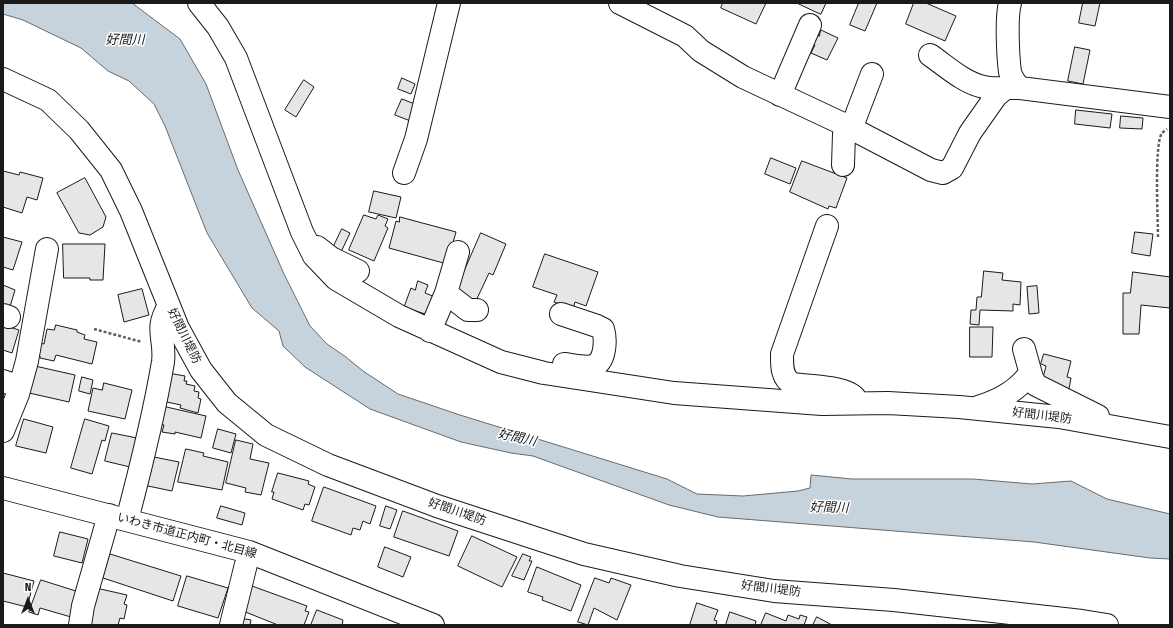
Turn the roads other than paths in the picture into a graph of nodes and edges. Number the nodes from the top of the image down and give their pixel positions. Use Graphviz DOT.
graph roads {
  1 [pos="199,3"];
  2 [pos="449,3"];
  3 [pos="620,3"];
  4 [pos="1010,3"];
  5 [pos="810,25"];
  6 [pos="930,55"];
  7 [pos="872,74"];
  8 [pos="3,79"];
  9 [pos="1013,88"];
  10 [pos="780,95"];
  11 [pos="1170,107"];
  12 [pos="851,129"];
  13 [pos="843,166"];
  14 [pos="404,173"];
  15 [pos="828,226"];
  16 [pos="304,236"];
  17 [pos="47,249"];
  18 [pos="458,252"];
  19 [pos="358,271"];
  20 [pos="446,293"];
  21 [pos="169,306"];
  22 [pos="477,310"];
  23 [pos="561,314"];
  24 [pos="430,331"];
  25 [pos="1024,349"];
  26 [pos="516,366"];
  27 [pos="1030,373"];
  28 [pos="12,384"];
  29 [pos="860,403"];
  30 [pos="972,408"];
  31 [pos="1113,426"];
  32 [pos="3,431"];
  33 [pos="1170,437"];
  34 [pos="3,488"];
  35 [pos="118,518"];
  36 [pos="249,552"];
  37 [pos="80,625"];
  38 [pos="231,625"];
  39 [pos="433,625"];
  40 [pos="1107,625"];
  1 -- 16 [label="street, 好間川堤防"];
  2 -- 14 [label="street"];
  3 -- 10 [label="street"];
  4 -- 9 [label="street"];
  5 -- 10 [label="street"];
  6 -- 9 [label="street"];
  7 -- 12 [label="street"];
  8 -- 21 [label="street, 好間川堤防"];
  9 -- 11 [label="street"];
  9 -- 12 [label="street"];
  10 -- 12 [label="street"];
  12 -- 13 [label="street"];
  15 -- 29 [label="street"];
  16 -- 19 [label="street"];
  16 -- 24 [label="street, 好間川堤防"];
  17 -- 28 [label="street"];
  18 -- 20 [label="street"];
  20 -- 22 [label="street"];
  20 -- 24 [label="street"];
  21 -- 35 [label="street"];
  21 -- 40 [label="street, 好間川堤防"];
  23 -- 26 [label="street"];
  24 -- 26 [label="street, 好間川堤防"];
  25 -- 27 [label="street"];
  26 -- 29 [label="street, 好間川堤防"];
  27 -- 30 [label="street"];
  27 -- 31 [label="street"];
  28 -- 32 [label="street"];
  29 -- 30 [label="street, 好間川堤防"];
  30 -- 31 [label="street, 好間川堤防"];
  31 -- 33 [label="street, 好間川堤防"];
  34 -- 35 [label="street, いわき市道正内町・北目線"];
  35 -- 36 [label="street, いわき市道正内町・北目線"];
  35 -- 37 [label="street"];
  36 -- 38 [label="street"];
  36 -- 39 [label="street, いわき市道正内町・北目線"];
}
